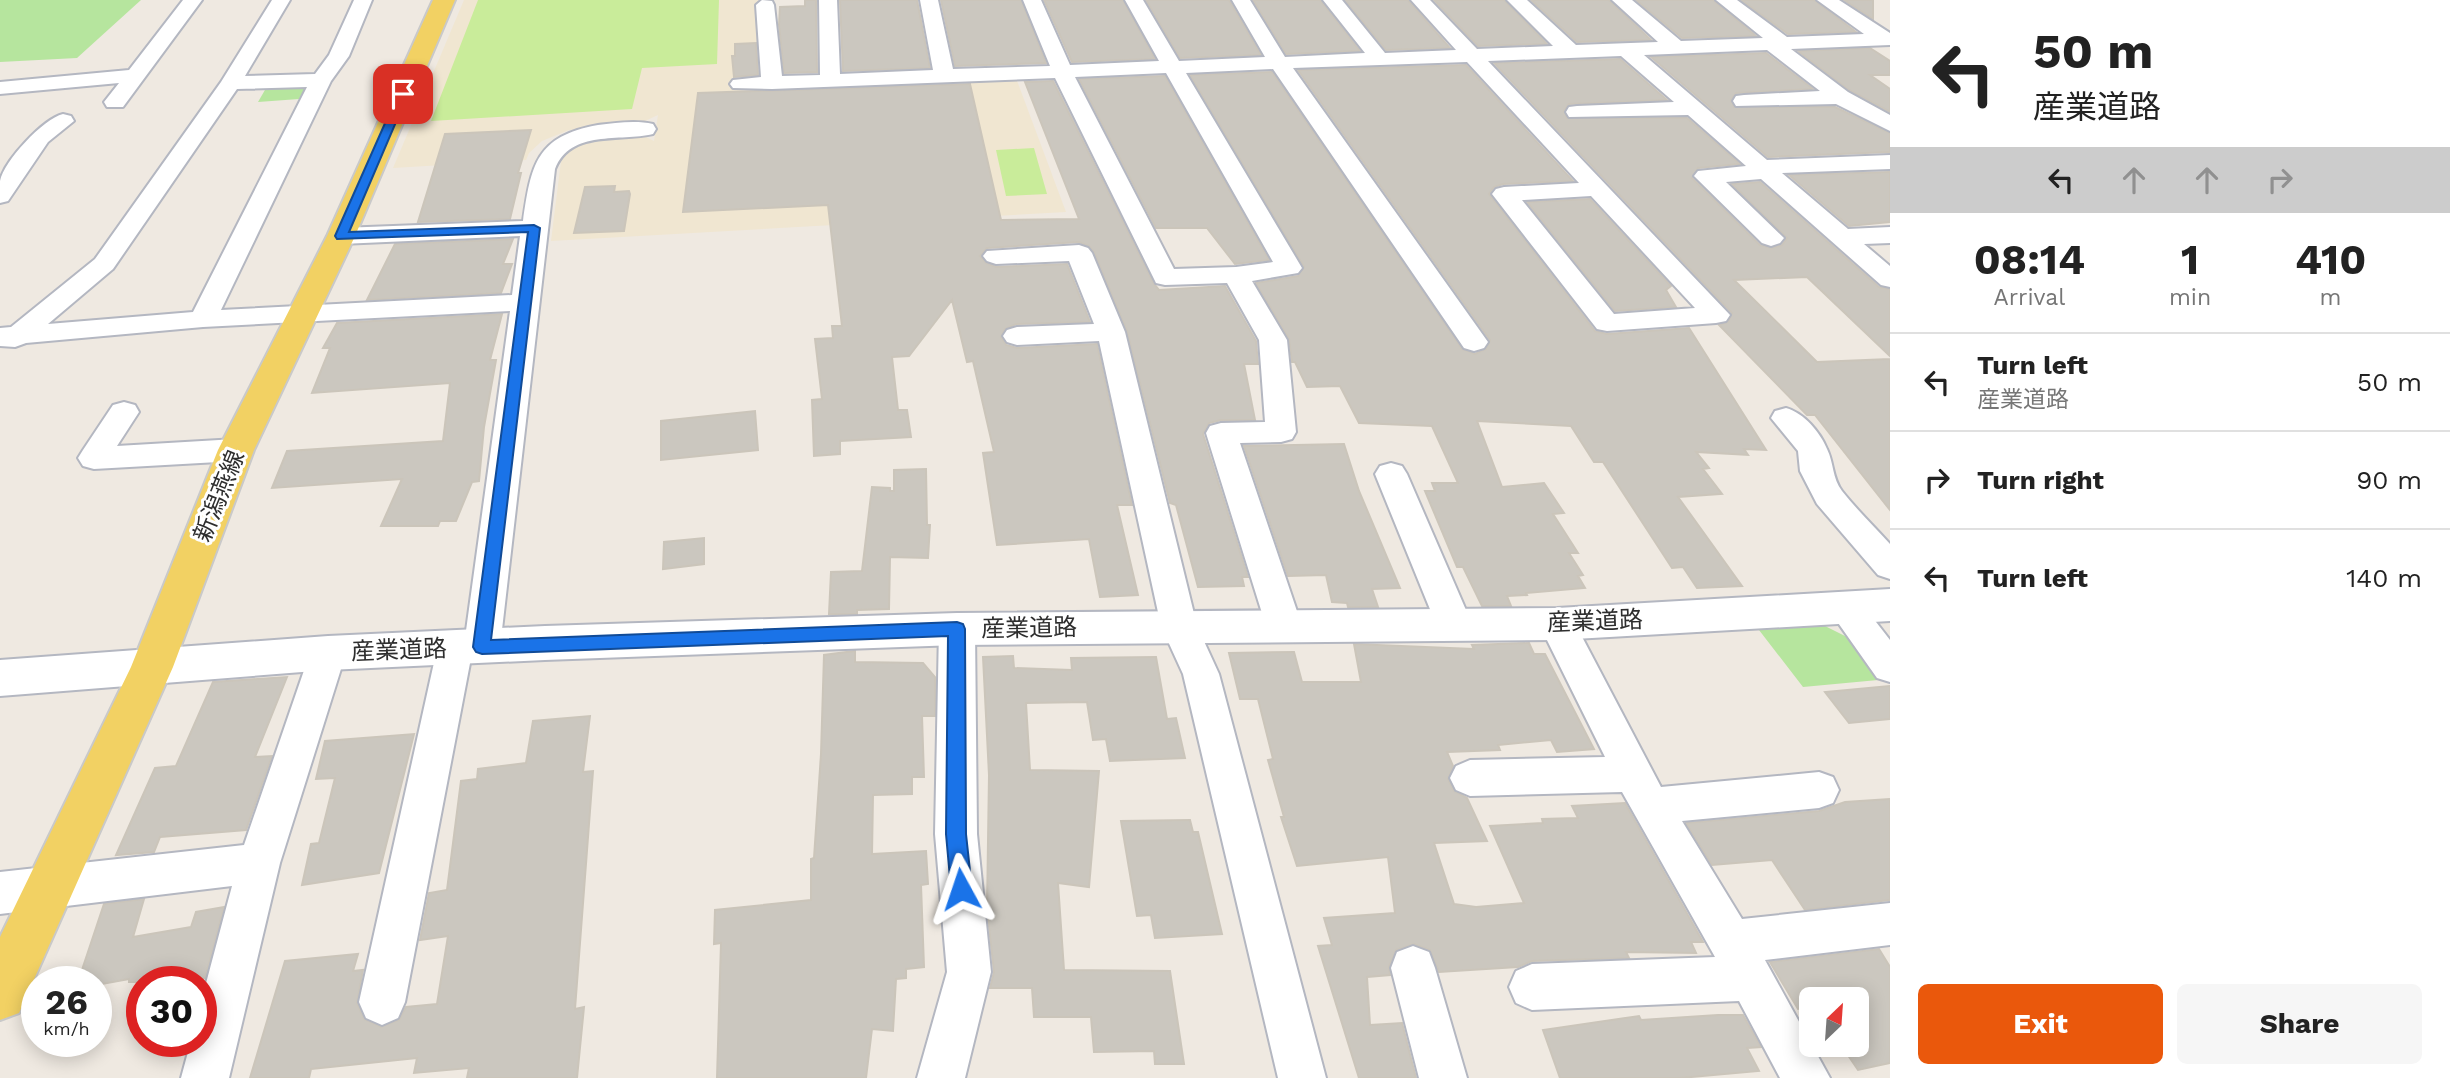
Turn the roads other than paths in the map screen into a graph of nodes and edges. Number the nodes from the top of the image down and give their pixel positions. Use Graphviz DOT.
graph roads {
  1 [pos="193,0"];
  2 [pos="281,0"];
  3 [pos="363,0"];
  4 [pos="444,0"];
  5 [pos="828,0"];
  6 [pos="929,0"];
  7 [pos="1032,0"];
  8 [pos="1134,0"];
  9 [pos="1241,0"];
  10 [pos="1332,0"];
  11 [pos="1420,0"];
  12 [pos="1516,0"];
  13 [pos="1622,0"];
  14 [pos="1725,0"];
  15 [pos="1826,0"];
  16 [pos="765,5"];
  17 [pos="1884,42"];
  18 [pos="1777,43"];
  19 [pos="1676,47"];
  20 [pos="1625,49"];
  21 [pos="1570,51"];
  22 [pos="1474,55"];
  23 [pos="1380,59"];
  24 [pos="1279,63"];
  25 [pos="1170,66"];
  26 [pos="1062,71"];
  27 [pos="137,75"];
  28 [pos="944,76"];
  29 [pos="321,80"];
  30 [pos="830,80"];
  31 [pos="231,83"];
  32 [pos="772,83"];
  33 [pos="740,84"];
  34 [pos="0,88"];
  35 [pos="1840,97"];
  36 [pos="1744,101"];
  37 [pos="115,102"];
  38 [pos="1693,108"];
  39 [pos="1577,112"];
  40 [pos="63,121"];
  41 [pos="1890,124"];
  42 [pos="645,130"];
  43 [pos="1890,162"];
  44 [pos="1764,169"];
  45 [pos="1597,189"];
  46 [pos="0,196"];
  47 [pos="534,228"];
  48 [pos="341,236"];
  49 [pos="1890,236"];
  50 [pos="1842,237"];
  51 [pos="1771,238"];
  52 [pos="996,256"];
  53 [pos="1236,275"];
  54 [pos="1890,279"];
  55 [pos="525,302"];
  56 [pos="304,313"];
  57 [pos="203,319"];
  58 [pos="1111,332"];
  59 [pos="1017,337"];
  60 [pos="6,341"];
  61 [pos="1474,342"];
  62 [pos="124,412"];
  63 [pos="1786,418"];
  64 [pos="236,450"];
  65 [pos="1391,474"];
  66 [pos="1890,566"];
  67 [pos="1890,605"];
  68 [pos="1847,610"];
  69 [pos="1454,624"];
  70 [pos="1557,624"];
  71 [pos="1179,626"];
  72 [pos="1283,626"];
  73 [pos="957,629"];
  74 [pos="469,648"];
  75 [pos="328,653"];
  76 [pos="152,667"];
  77 [pos="1890,667"];
  78 [pos="0,678"];
  79 [pos="1470,778"];
  80 [pos="1642,790"];
  81 [pos="1819,790"];
  82 [pos="259,863"];
  83 [pos="49,886"];
  84 [pos="0,893"];
  85 [pos="1890,923"];
  86 [pos="1740,960"];
  87 [pos="1413,968"];
  88 [pos="1532,987"];
  89 [pos="0,994"];
  90 [pos="383,1002"];
  91 [pos="205,1078"];
  92 [pos="941,1078"];
  93 [pos="1302,1078"];
  94 [pos="1443,1078"];
  95 [pos="1806,1078"];
  1 -- 27 [label="street"];
  2 -- 31 [label="street"];
  3 -- 29 [label="street"];
  4 -- 48 [label="main road, 新潟燕線"];
  5 -- 30 [label="street"];
  6 -- 28 [label="street"];
  7 -- 26 [label="street"];
  8 -- 25 [label="street"];
  9 -- 24 [label="street"];
  10 -- 23 [label="street"];
  11 -- 22 [label="street"];
  12 -- 21 [label="street"];
  13 -- 19 [label="street"];
  14 -- 18 [label="street"];
  15 -- 17 [label="street"];
  16 -- 32 [label="street"];
  17 -- 18 [label="street"];
  18 -- 19 [label="street"];
  18 -- 35 [label="street"];
  19 -- 20 [label="street"];
  20 -- 21 [label="street"];
  20 -- 38 [label="street"];
  21 -- 22 [label="street"];
  22 -- 23 [label="street"];
  22 -- 45 [label="street"];
  23 -- 24 [label="street"];
  24 -- 25 [label="street"];
  24 -- 61 [label="street"];
  25 -- 26 [label="street"];
  25 -- 53 [label="street"];
  26 -- 28 [label="street"];
  26 -- 53 [label="street"];
  27 -- 34 [label="street"];
  27 -- 37 [label="street"];
  28 -- 30 [label="street"];
  29 -- 31 [label="street"];
  29 -- 57 [label="street"];
  30 -- 32 [label="street"];
  31 -- 60 [label="street"];
  32 -- 33 [label="street"];
  35 -- 36 [label="street"];
  35 -- 41 [label="street"];
  38 -- 39 [label="street"];
  38 -- 44 [label="street"];
  40 -- 46 [label="street"];
  42 -- 47 [label="street"];
  43 -- 44 [label="street"];
  44 -- 50 [label="street"];
  44 -- 51 [label="street"];
  45 -- 45 [label="street"];
  47 -- 48 [label="street"];
  47 -- 55 [label="street"];
  48 -- 56 [label="main road, 新潟燕線"];
  49 -- 50 [label="street"];
  50 -- 54 [label="street"];
  52 -- 58 [label="street"];
  53 -- 72 [label="street"];
  55 -- 56 [label="street"];
  55 -- 74 [label="street"];
  56 -- 57 [label="street"];
  56 -- 64 [label="main road, 新潟燕線"];
  57 -- 60 [label="street"];
  58 -- 59 [label="street"];
  58 -- 71 [label="street"];
  62 -- 64 [label="street"];
  63 -- 66 [label="street"];
  64 -- 76 [label="main road, 新潟燕線"];
  65 -- 69 [label="street"];
  67 -- 68 [label="street, 産業道路"];
  68 -- 70 [label="street, 産業道路"];
  68 -- 77 [label="street"];
  69 -- 70 [label="street, 産業道路"];
  69 -- 72 [label="street, 産業道路"];
  70 -- 80 [label="street"];
  71 -- 72 [label="street, 産業道路"];
  71 -- 73 [label="street, 産業道路"];
  71 -- 93 [label="street"];
  73 -- 74 [label="street, 産業道路"];
  73 -- 92 [label="street"];
  74 -- 75 [label="street, 産業道路"];
  74 -- 90 [label="street"];
  75 -- 76 [label="street, 産業道路"];
  75 -- 82 [label="street"];
  76 -- 78 [label="street, 産業道路"];
  76 -- 83 [label="main road, 新潟燕線"];
  79 -- 80 [label="street"];
  80 -- 81 [label="street"];
  80 -- 86 [label="street"];
  82 -- 83 [label="street"];
  82 -- 91 [label="street"];
  83 -- 84 [label="street"];
  83 -- 89 [label="main road, 新潟燕線"];
  85 -- 86 [label="street"];
  86 -- 88 [label="street"];
  86 -- 95 [label="street"];
  87 -- 94 [label="street"];
}
